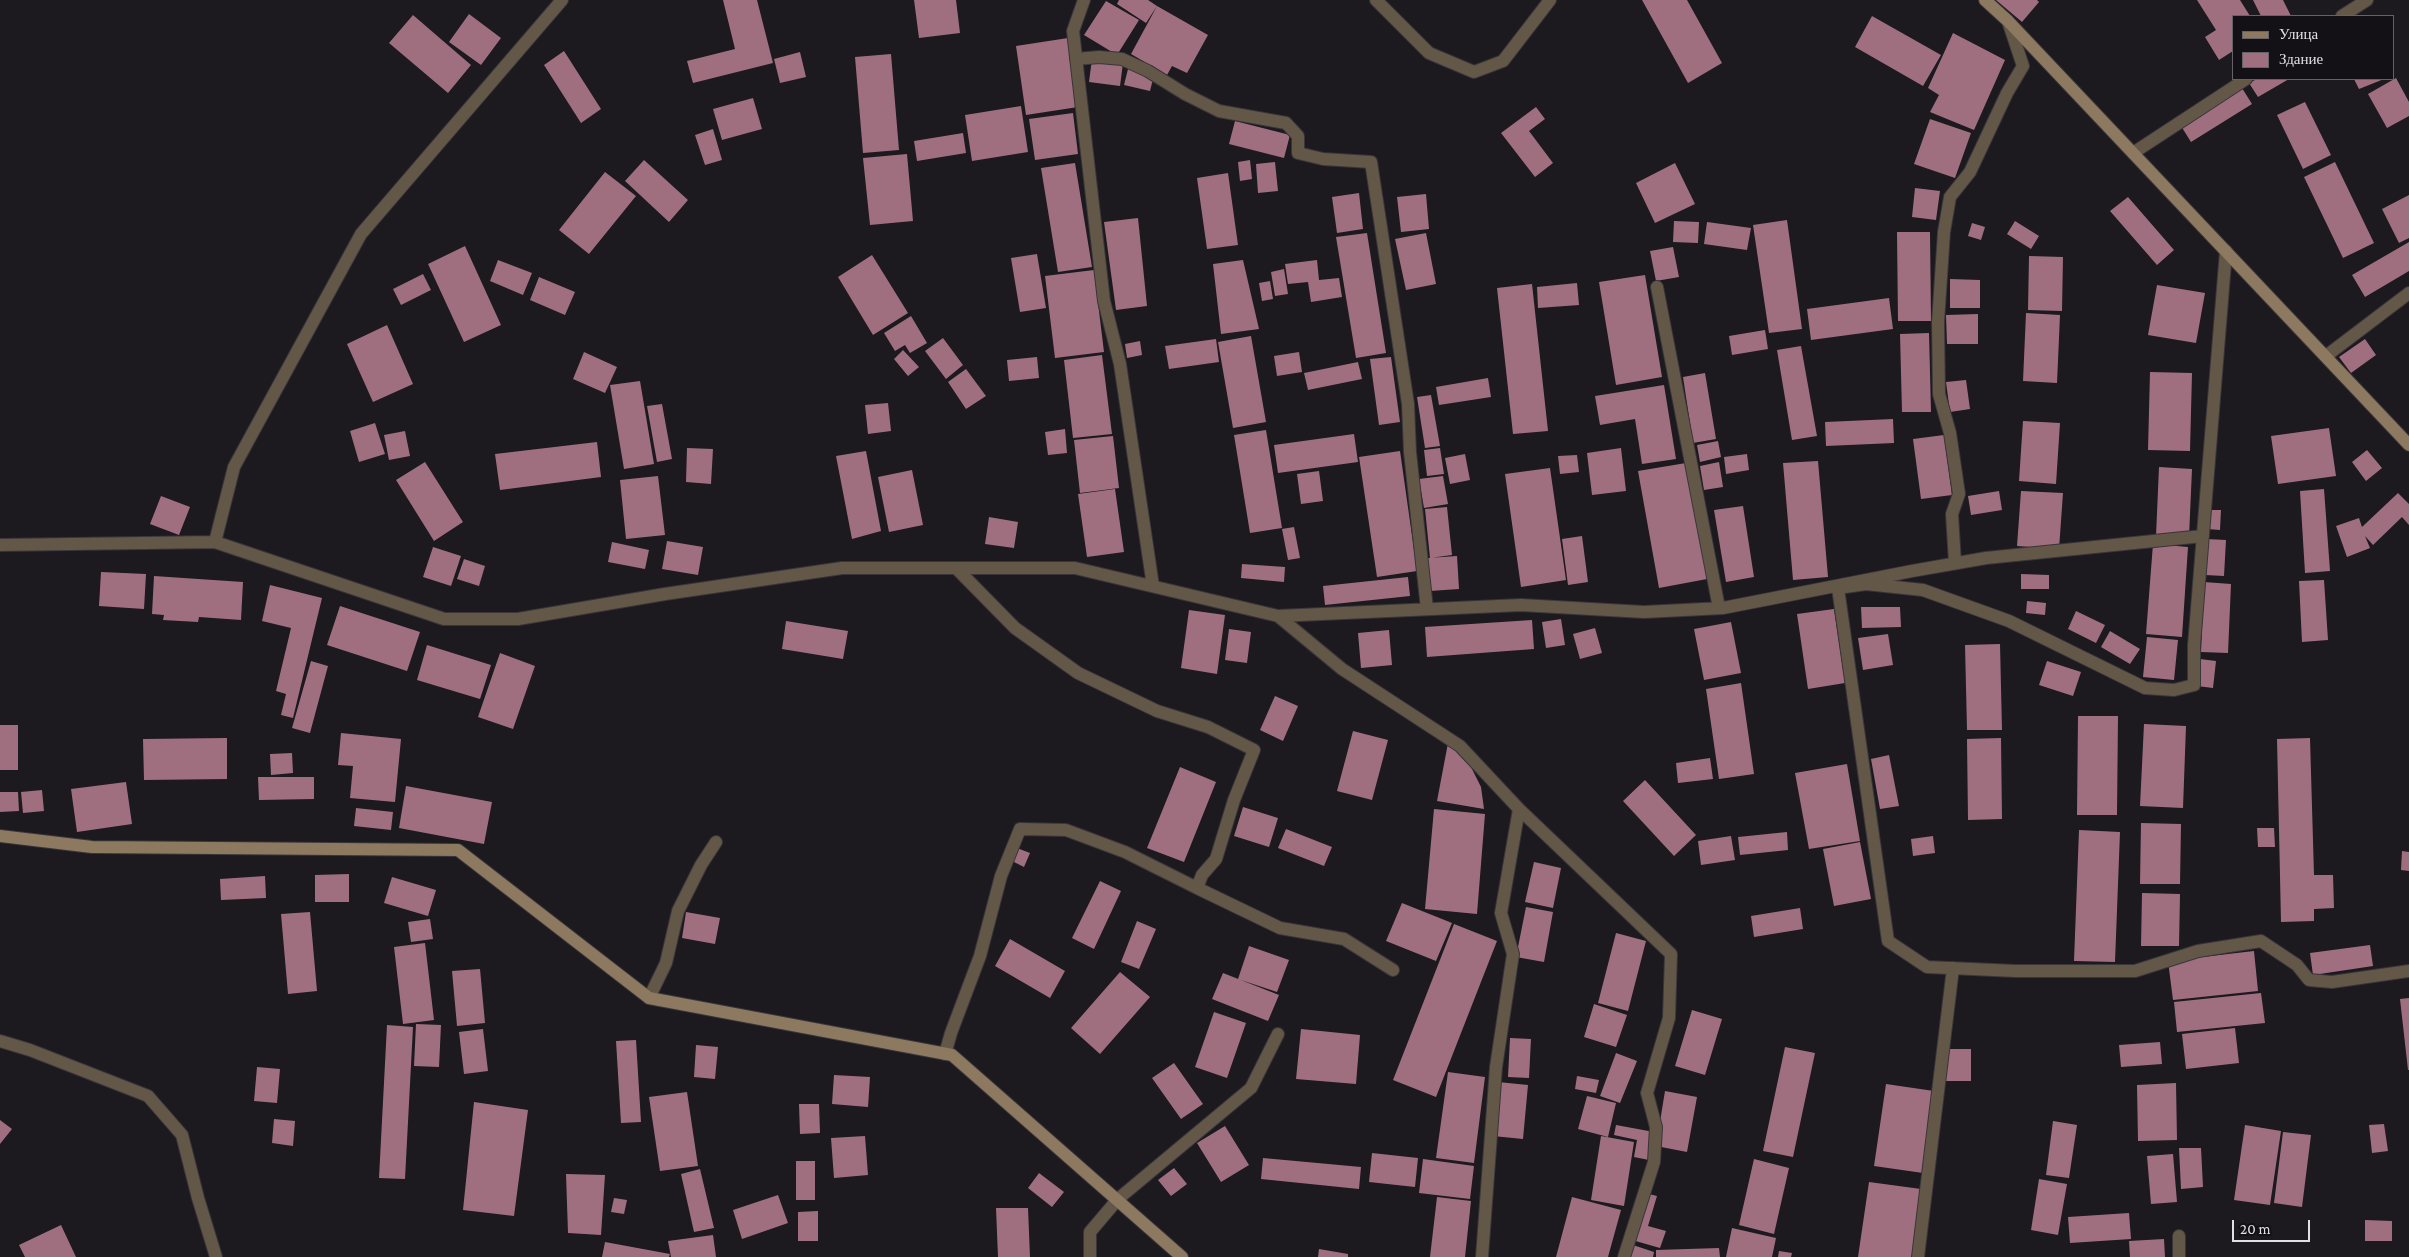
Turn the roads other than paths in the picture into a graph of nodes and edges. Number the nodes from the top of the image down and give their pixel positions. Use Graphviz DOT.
graph roads {
  1 [pos="562,0"];
  2 [pos="1084,0"];
  3 [pos="1376,0"];
  4 [pos="1550,0"];
  5 [pos="1985,0"];
  6 [pos="2367,0"];
  7 [pos="2344,15"];
  8 [pos="2008,21"];
  9 [pos="1076,59"];
  10 [pos="2244,80"];
  11 [pos="2133,152"];
  12 [pos="2226,251"];
  13 [pos="1657,287"];
  14 [pos="2409,293"];
  15 [pos="2326,356"];
  16 [pos="2409,445"];
  17 [pos="2203,536"];
  18 [pos="215,542"];
  19 [pos="0,545"];
  20 [pos="1955,563"];
  21 [pos="956,568"];
  22 [pos="1153,586"];
  23 [pos="1719,608"];
  24 [pos="1427,609"];
  25 [pos="1278,616"];
  26 [pos="1519,809"];
  27 [pos="0,836"];
  28 [pos="716,842"];
  29 [pos="1197,888"];
  30 [pos="1953,968"];
  31 [pos="1393,970"];
  32 [pos="2409,971"];
  33 [pos="650,998"];
  34 [pos="1278,1034"];
  35 [pos="0,1041"];
  36 [pos="945,1054"];
  37 [pos="1118,1200"];
  38 [pos="2179,1236"];
  39 [pos="216,1257"];
  40 [pos="1090,1257"];
  41 [pos="1182,1257"];
  42 [pos="1482,1257"];
  43 [pos="1624,1257"];
  44 [pos="1918,1257"];
  45 [pos="2179,1257"];
  1 -- 18 [label="street"];
  2 -- 9 [label="street"];
  3 -- 4 [label="street"];
  5 -- 8 [label="street"];
  6 -- 7 [label="street"];
  8 -- 11 [label="street"];
  8 -- 20 [label="street"];
  9 -- 22 [label="street"];
  9 -- 24 [label="street"];
  10 -- 11 [label="street"];
  11 -- 12 [label="street"];
  12 -- 15 [label="street"];
  12 -- 17 [label="street"];
  13 -- 23 [label="street"];
  14 -- 15 [label="street"];
  15 -- 16 [label="street"];
  17 -- 20 [label="street"];
  17 -- 30 [label="street"];
  18 -- 19 [label="street"];
  18 -- 21 [label="street"];
  20 -- 23 [label="street"];
  21 -- 22 [label="street"];
  21 -- 29 [label="street"];
  22 -- 25 [label="street"];
  23 -- 24 [label="street"];
  24 -- 25 [label="street"];
  25 -- 26 [label="street"];
  26 -- 42 [label="street"];
  26 -- 43 [label="street"];
  27 -- 33 [label="street"];
  28 -- 33 [label="street"];
  29 -- 31 [label="street"];
  29 -- 36 [label="street"];
  30 -- 32 [label="street"];
  30 -- 44 [label="street"];
  33 -- 36 [label="street"];
  34 -- 37 [label="street"];
  35 -- 39 [label="street"];
  36 -- 37 [label="street"];
  37 -- 40 [label="street"];
  37 -- 41 [label="street"];
  38 -- 45 [label="street"];
}
